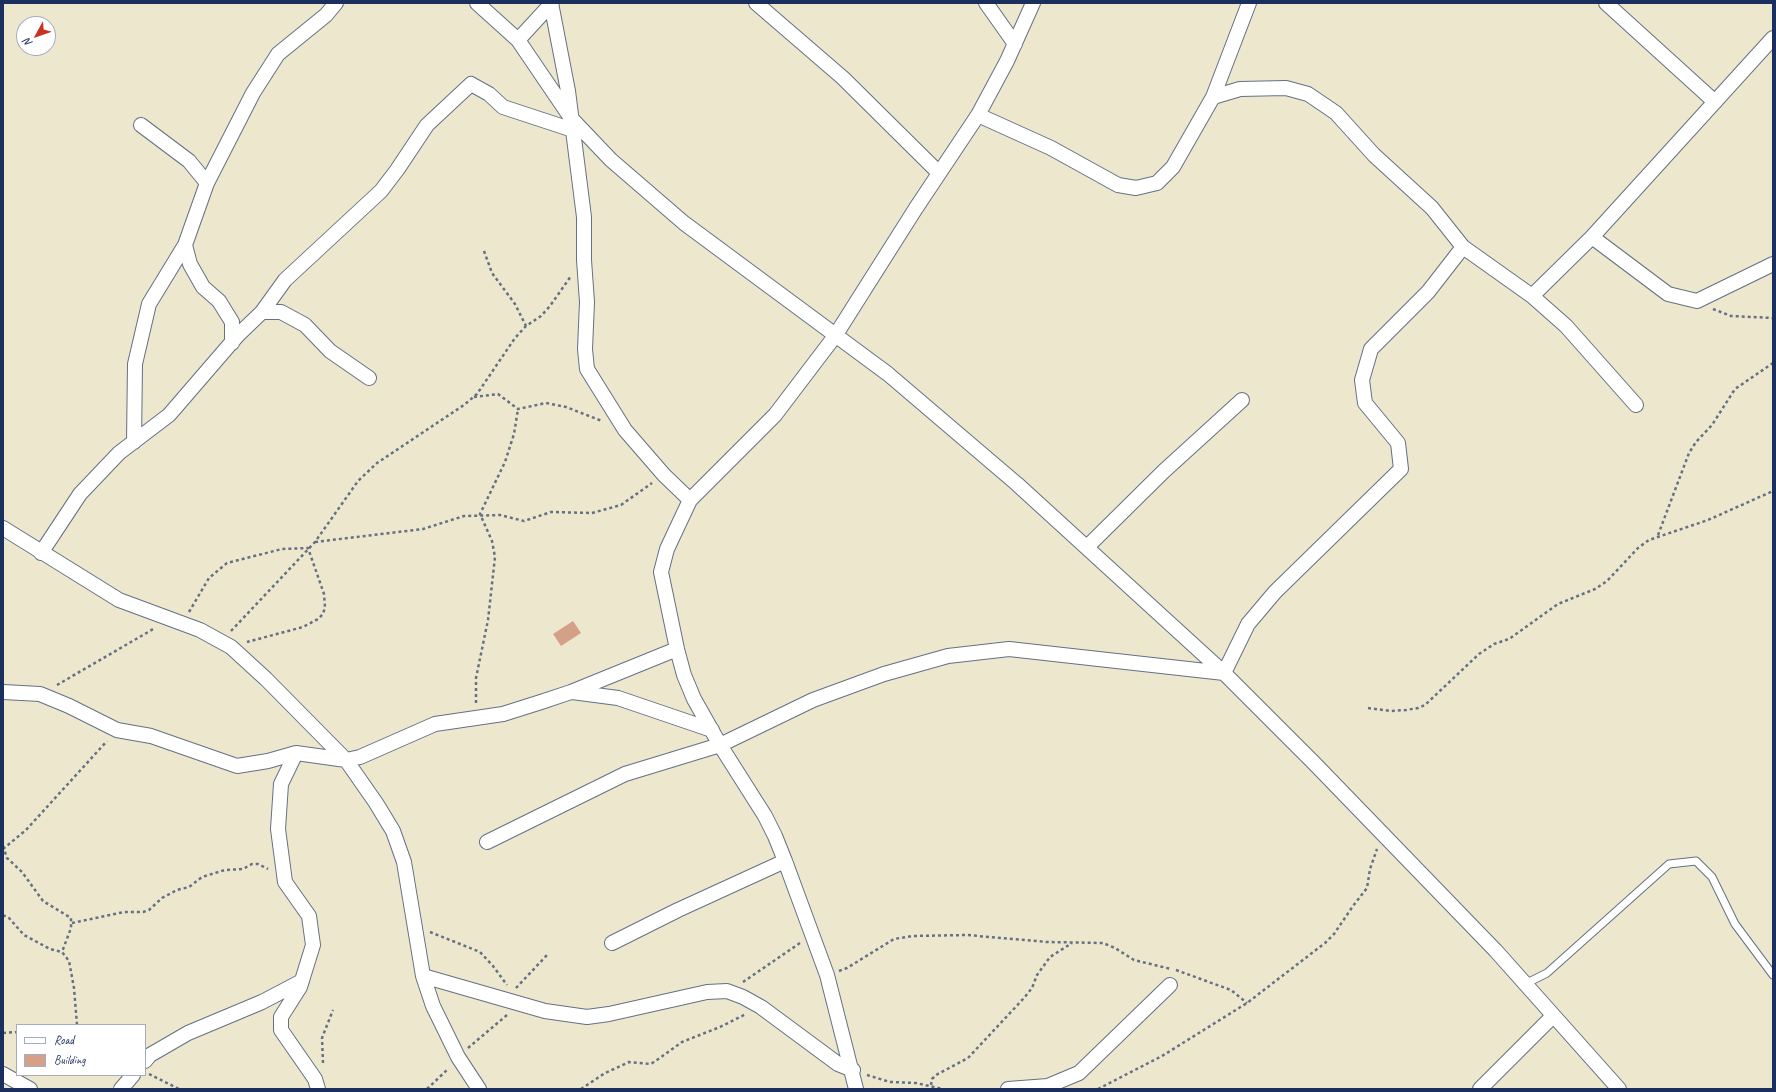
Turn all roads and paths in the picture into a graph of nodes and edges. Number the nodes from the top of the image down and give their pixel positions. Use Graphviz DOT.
graph roads {
  1 [pos="336,3"];
  2 [pos="477,3"];
  3 [pos="551,3"];
  4 [pos="756,3"];
  5 [pos="986,3"];
  6 [pos="1032,3"];
  7 [pos="1248,3"];
  8 [pos="1606,3"];
  9 [pos="1773,38"];
  10 [pos="518,40"];
  11 [pos="1015,44"];
  12 [pos="1214,97"];
  13 [pos="1715,102"];
  14 [pos="978,116"];
  15 [pos="572,124"];
  16 [pos="141,125"];
  17 [pos="939,173"];
  18 [pos="207,183"];
  19 [pos="1592,237"];
  20 [pos="186,245"];
  21 [pos="1463,247"];
  22 [pos="484,251"];
  23 [pos="584,260"];
  24 [pos="1773,264"];
  25 [pos="1532,296"];
  26 [pos="1697,301"];
  27 [pos="262,312"];
  28 [pos="1773,318"];
  29 [pos="526,326"];
  30 [pos="835,336"];
  31 [pos="232,343"];
  32 [pos="1773,363"];
  33 [pos="369,378"];
  34 [pos="474,397"];
  35 [pos="1242,400"];
  36 [pos="1636,405"];
  37 [pos="518,409"];
  38 [pos="603,422"];
  39 [pos="134,442"];
  40 [pos="664,475"];
  41 [pos="1773,491"];
  42 [pos="690,500"];
  43 [pos="480,514"];
  44 [pos="3,528"];
  45 [pos="1658,536"];
  46 [pos="314,542"];
  47 [pos="1087,547"];
  48 [pos="308,548"];
  49 [pos="41,553"];
  50 [pos="176,621"];
  51 [pos="226,644"];
  52 [pos="677,649"];
  53 [pos="1224,673"];
  54 [pos="3,692"];
  55 [pos="571,692"];
  56 [pos="40,694"];
  57 [pos="1368,708"];
  58 [pos="475,718"];
  59 [pos="117,730"];
  60 [pos="712,730"];
  61 [pos="720,745"];
  62 [pos="296,753"];
  63 [pos="346,760"];
  64 [pos="1384,834"];
  65 [pos="487,842"];
  66 [pos="3,848"];
  67 [pos="786,861"];
  68 [pos="285,882"];
  69 [pos="3,915"];
  70 [pos="72,923"];
  71 [pos="414,927"];
  72 [pos="811,934"];
  73 [pos="1073,942"];
  74 [pos="612,943"];
  75 [pos="62,952"];
  76 [pos="548,954"];
  77 [pos="1773,975"];
  78 [pos="423,976"];
  79 [pos="827,976"];
  80 [pos="302,981"];
  81 [pos="1170,984"];
  82 [pos="1525,984"];
  83 [pos="727,991"];
  84 [pos="517,999"];
  85 [pos="1247,1003"];
  86 [pos="761,1007"];
  87 [pos="333,1010"];
  88 [pos="1553,1016"];
  89 [pos="77,1024"];
  90 [pos="3,1032"];
  91 [pos="16,1032"];
  92 [pos="458,1057"];
  93 [pos="146,1060"];
  94 [pos="323,1065"];
  95 [pos="853,1070"];
  96 [pos="146,1072"];
  97 [pos="3,1074"];
  98 [pos="132,1076"];
  99 [pos="931,1085"];
  100 [pos="30,1089"];
  101 [pos="121,1089"];
  102 [pos="179,1089"];
  103 [pos="318,1089"];
  104 [pos="427,1089"];
  105 [pos="479,1089"];
  106 [pos="581,1089"];
  107 [pos="856,1089"];
  108 [pos="942,1089"];
  109 [pos="1008,1089"];
  110 [pos="1098,1089"];
  111 [pos="1480,1089"];
  112 [pos="1619,1089"];
  1 -- 18 [label="street"];
  2 -- 10 [label="street"];
  3 -- 10 [label="street"];
  3 -- 15 [label="street"];
  4 -- 17 [label="street"];
  5 -- 11 [label="street"];
  6 -- 11 [label="street"];
  7 -- 12 [label="street"];
  8 -- 13 [label="street"];
  9 -- 13 [label="street"];
  10 -- 15 [label="street"];
  11 -- 14 [label="street"];
  12 -- 14 [label="street"];
  12 -- 21 [label="street"];
  13 -- 19 [label="street"];
  14 -- 17 [label="street"];
  15 -- 23 [label="street"];
  15 -- 27 [label="street"];
  15 -- 30 [label="street"];
  16 -- 18 [label="street"];
  17 -- 30 [label="street"];
  18 -- 20 [label="street"];
  19 -- 25 [label="street"];
  19 -- 26 [label="street"];
  20 -- 31 [label="street"];
  20 -- 39 [label="street"];
  21 -- 25 [label="street"];
  21 -- 53 [label="street"];
  22 -- 29 [label="path"];
  23 -- 29 [label="path"];
  23 -- 40 [label="street"];
  24 -- 26 [label="street"];
  25 -- 36 [label="street"];
  26 -- 28 [label="path"];
  27 -- 31 [label="street"];
  27 -- 33 [label="street"];
  29 -- 34 [label="path"];
  30 -- 42 [label="street"];
  30 -- 47 [label="street"];
  31 -- 39 [label="street"];
  32 -- 45 [label="path"];
  34 -- 37 [label="path"];
  34 -- 46 [label="path"];
  35 -- 47 [label="street"];
  37 -- 38 [label="path"];
  37 -- 43 [label="path"];
  39 -- 49 [label="street"];
  40 -- 42 [label="street"];
  40 -- 43 [label="path"];
  41 -- 45 [label="path"];
  42 -- 52 [label="street"];
  43 -- 46 [label="path"];
  43 -- 58 [label="path"];
  44 -- 49 [label="street"];
  45 -- 57 [label="path"];
  46 -- 48 [label="path"];
  47 -- 53 [label="street"];
  48 -- 50 [label="path"];
  48 -- 51 [label="path"];
  48 -- 51 [label="path"];
  49 -- 50 [label="street"];
  50 -- 51 [label="street"];
  50 -- 56 [label="path"];
  51 -- 63 [label="street"];
  52 -- 55 [label="street"];
  52 -- 60 [label="street"];
  53 -- 61 [label="street"];
  53 -- 64 [label="street"];
  54 -- 56 [label="street"];
  55 -- 58 [label="street"];
  55 -- 60 [label="street"];
  56 -- 59 [label="street"];
  58 -- 63 [label="street"];
  59 -- 62 [label="street"];
  59 -- 66 [label="path"];
  60 -- 61 [label="street"];
  61 -- 65 [label="street"];
  61 -- 67 [label="street"];
  62 -- 63 [label="street"];
  62 -- 68 [label="street"];
  63 -- 71 [label="street"];
  64 -- 82 [label="street"];
  64 -- 85 [label="path"];
  66 -- 70 [label="path"];
  67 -- 72 [label="street"];
  67 -- 74 [label="street"];
  68 -- 70 [label="path"];
  68 -- 80 [label="street"];
  69 -- 75 [label="path"];
  70 -- 75 [label="path"];
  71 -- 78 [label="street"];
  71 -- 84 [label="path"];
  72 -- 79 [label="street"];
  72 -- 83 [label="path"];
  73 -- 79 [label="path"];
  73 -- 85 [label="path"];
  73 -- 99 [label="path"];
  75 -- 89 [label="path"];
  76 -- 84 [label="path"];
  77 -- 82 [label="lane"];
  78 -- 84 [label="street"];
  78 -- 92 [label="street"];
  79 -- 95 [label="street"];
  80 -- 93 [label="street"];
  80 -- 103 [label="street"];
  81 -- 109 [label="street"];
  82 -- 88 [label="street"];
  83 -- 84 [label="street"];
  83 -- 86 [label="street"];
  84 -- 92 [label="path"];
  85 -- 110 [label="path"];
  86 -- 95 [label="street"];
  86 -- 106 [label="path"];
  87 -- 94 [label="path"];
  88 -- 111 [label="street"];
  88 -- 112 [label="street"];
  90 -- 91 [label="path"];
  92 -- 104 [label="path"];
  92 -- 105 [label="street"];
  95 -- 99 [label="path"];
  95 -- 107 [label="street"];
  96 -- 102 [label="path"];
  97 -- 100 [label="street"];
  98 -- 101 [label="street"];
  99 -- 108 [label="path"];
}
